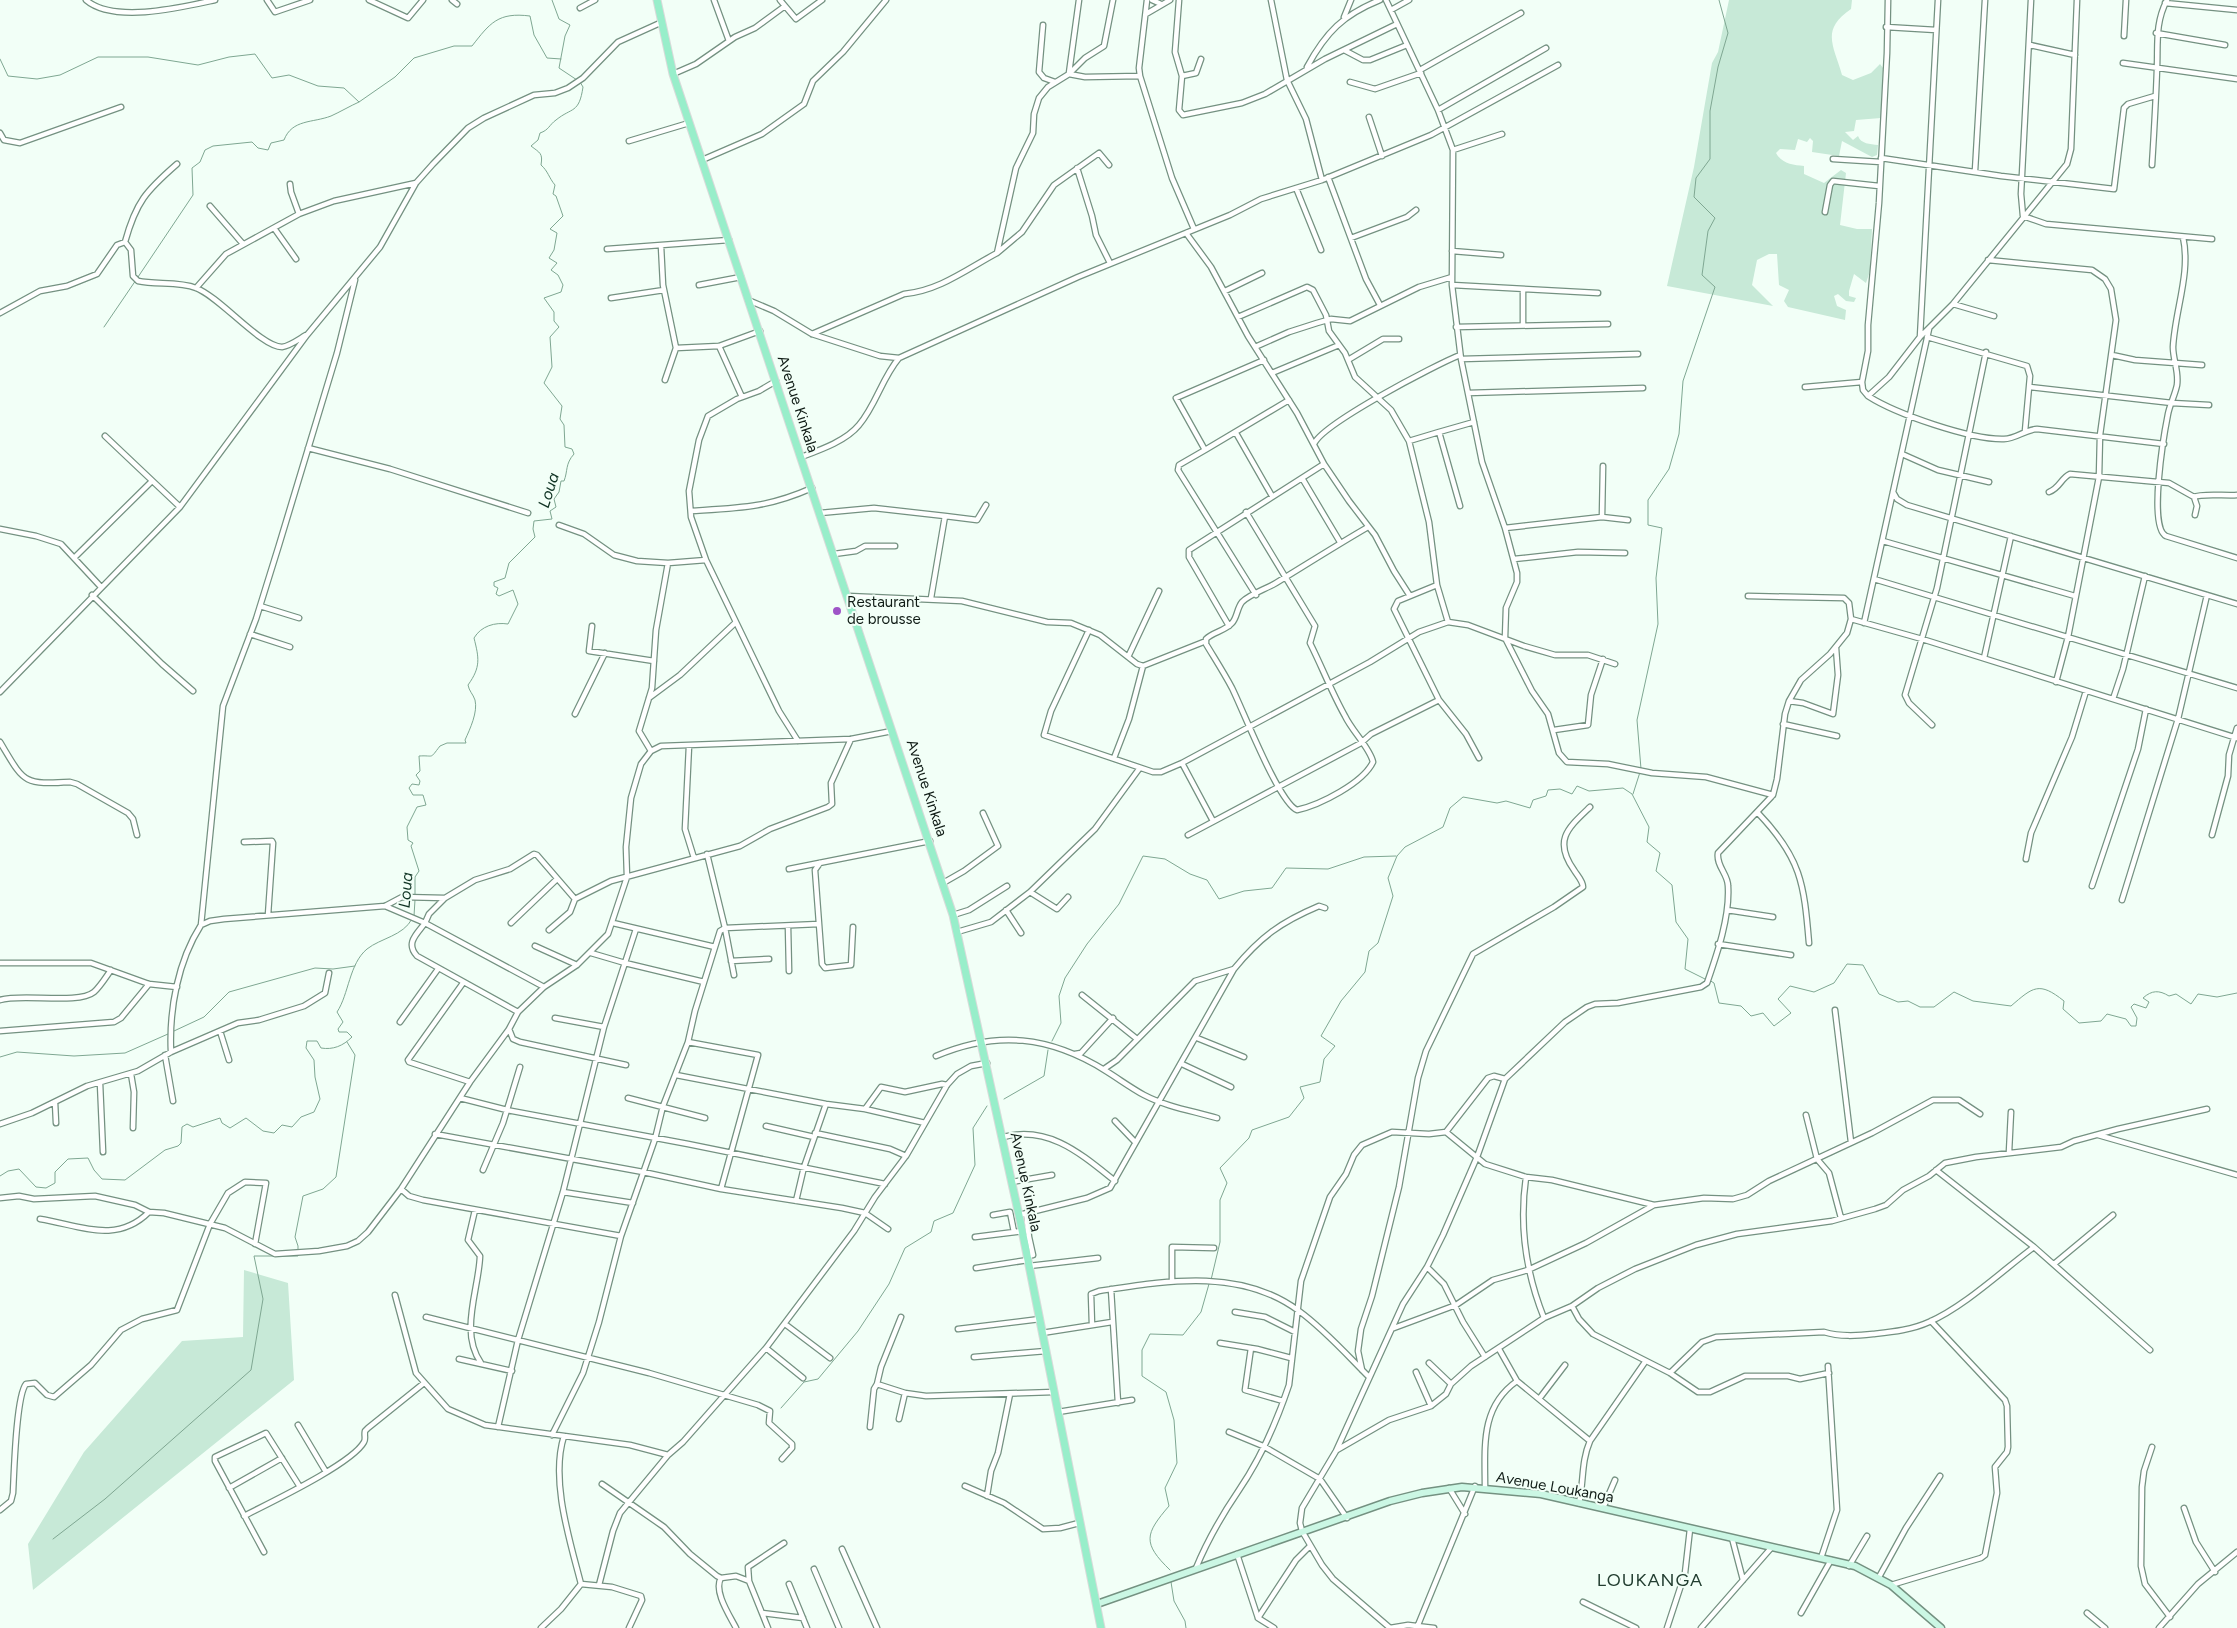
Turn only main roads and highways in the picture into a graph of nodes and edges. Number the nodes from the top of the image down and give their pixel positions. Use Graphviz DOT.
graph roads {
  1 [pos="657,0"];
  2 [pos="1097,1604"];
  3 [pos="1102,1628"];
  4 [pos="1941,1628"];
  1 -- 2 [label="main road, Avenue Kinkala"];
  2 -- 3 [label="main road, Avenue Kinkala"];
  2 -- 4 [label="main road, Avenue Loukanga"];
}
